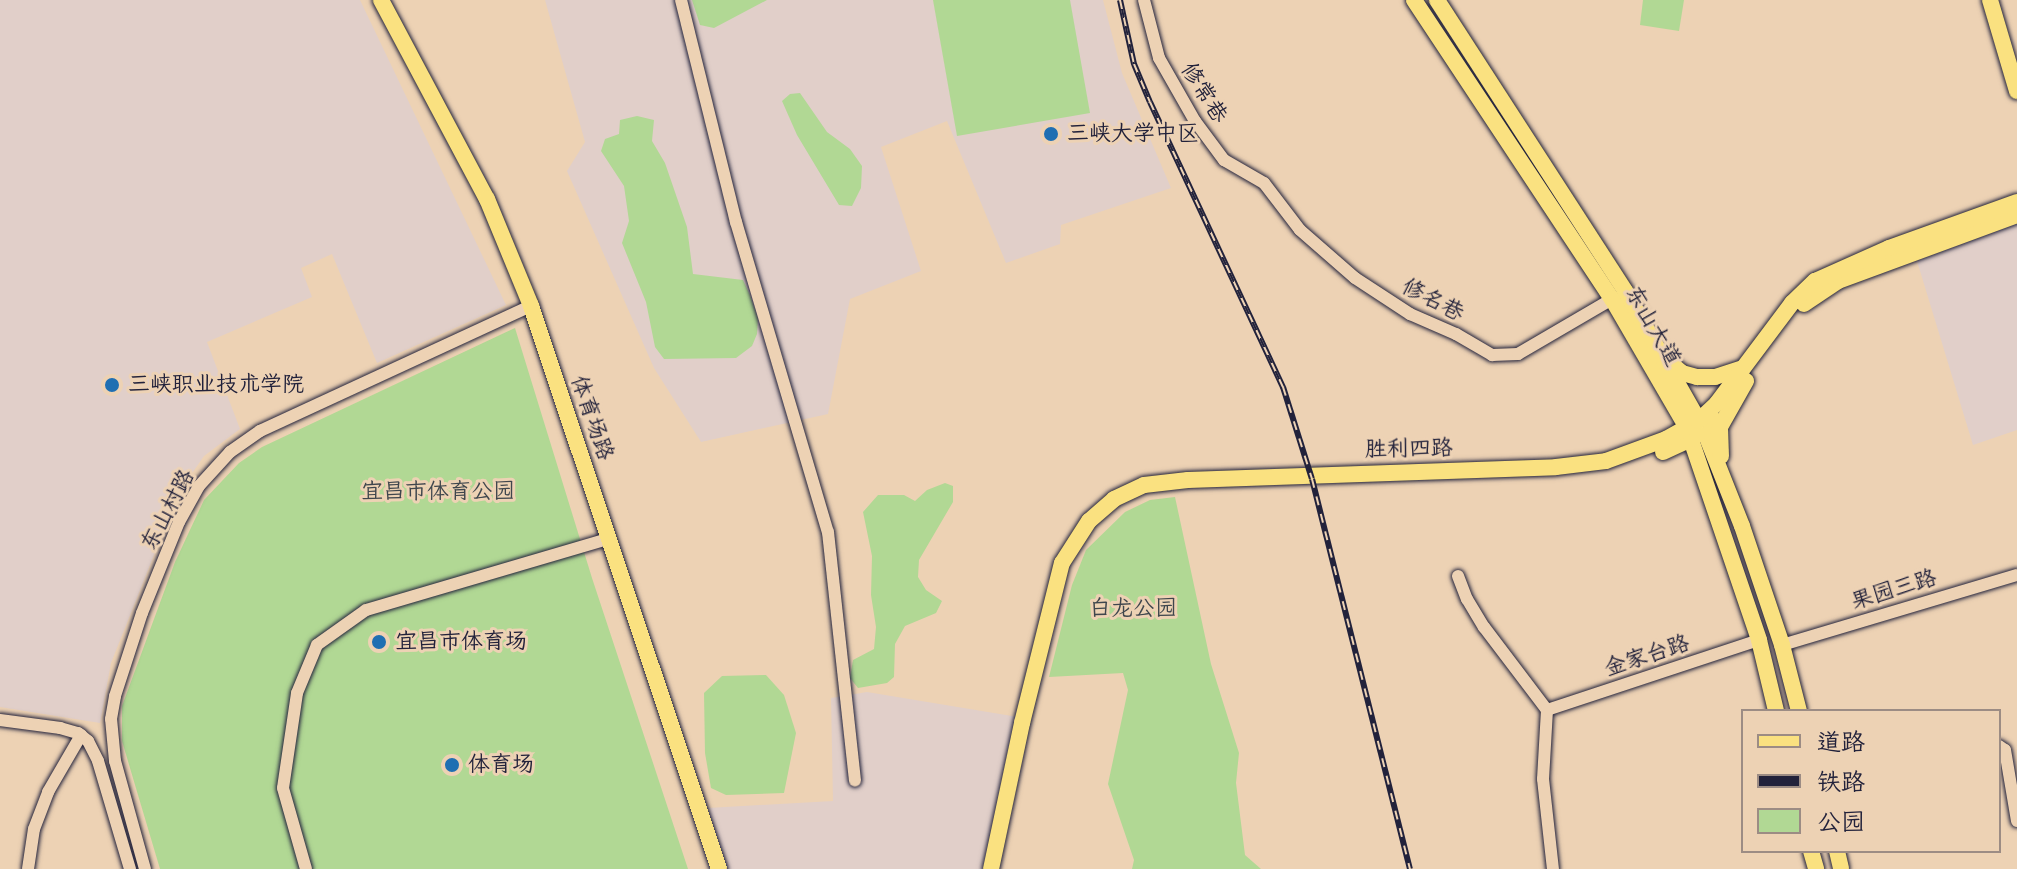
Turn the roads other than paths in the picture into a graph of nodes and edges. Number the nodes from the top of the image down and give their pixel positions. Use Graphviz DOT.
graph roads {
  1 [pos="372,0"];
  2 [pos="381,0"];
  3 [pos="681,0"];
  4 [pos="1144,0"];
  5 [pos="1414,0"];
  6 [pos="1437,0"];
  7 [pos="1990,0"];
  8 [pos="1997,0"];
  9 [pos="2017,63"];
  10 [pos="2017,91"];
  11 [pos="1264,183"];
  12 [pos="2016,205"];
  13 [pos="1612,299"];
  14 [pos="527,308"];
  15 [pos="1663,355"];
  16 [pos="1745,374"];
  17 [pos="1669,398"];
  18 [pos="1695,429"];
  19 [pos="1646,452"];
  20 [pos="1719,519"];
  21 [pos="1742,526"];
  22 [pos="601,541"];
  23 [pos="2017,575"];
  24 [pos="1458,576"];
  25 [pos="1759,640"];
  26 [pos="1782,645"];
  27 [pos="1776,709"];
  28 [pos="1798,709"];
  29 [pos="1547,710"];
  30 [pos="0,720"];
  31 [pos="81,735"];
  32 [pos="2007,748"];
  33 [pos="855,781"];
  34 [pos="2017,821"];
  35 [pos="28,869"];
  36 [pos="130,869"];
  37 [pos="145,869"];
  38 [pos="306,869"];
  39 [pos="707,869"];
  40 [pos="719,869"];
  41 [pos="991,869"];
  42 [pos="999,869"];
  43 [pos="1553,869"];
  1 -- 14 [label="main road, 体育场路"];
  2 -- 14 [label="main road, 体育场路"];
  3 -- 33 [label="street"];
  4 -- 11 [label="street, 修常巷"];
  5 -- 13 [label="main road, 东山大道"];
  6 -- 15 [label="main road, 东山大道"];
  7 -- 10 [label="main road"];
  8 -- 9 [label="main road"];
  11 -- 13 [label="street, 修名巷"];
  12 -- 16 [label="main road, 胜利四路"];
  13 -- 17 [label="main road, 东山大道"];
  14 -- 22 [label="main road, 体育场路"];
  14 -- 37 [label="street, 东山村路"];
  14 -- 40 [label="main road, 体育场路"];
  15 -- 16 [label="main road"];
  15 -- 18 [label="main road, 东山大道"];
  16 -- 18 [label="main road, 胜利四路"];
  16 -- 21 [label="main road"];
  17 -- 18 [label="main road, 东山大道"];
  17 -- 19 [label="main road"];
  18 -- 19 [label="main road, 胜利四路"];
  18 -- 20 [label="main road, 东山大道"];
  18 -- 21 [label="main road, 东山大道"];
  19 -- 20 [label="main road"];
  19 -- 41 [label="main road, 胜利四路"];
  19 -- 42 [label="main road, 胜利四路"];
  20 -- 25 [label="main road, 东山大道"];
  21 -- 26 [label="main road, 东山大道"];
  22 -- 38 [label="street"];
  22 -- 39 [label="main road, 体育场路"];
  23 -- 26 [label="street, 果园三路"];
  24 -- 29 [label="street"];
  25 -- 27 [label="main road, 东山大道"];
  25 -- 29 [label="street, 金家台路"];
  26 -- 28 [label="main road, 东山大道"];
  29 -- 43 [label="street"];
  30 -- 31 [label="street"];
  31 -- 35 [label="street"];
  31 -- 36 [label="street"];
  32 -- 34 [label="street"];
}
